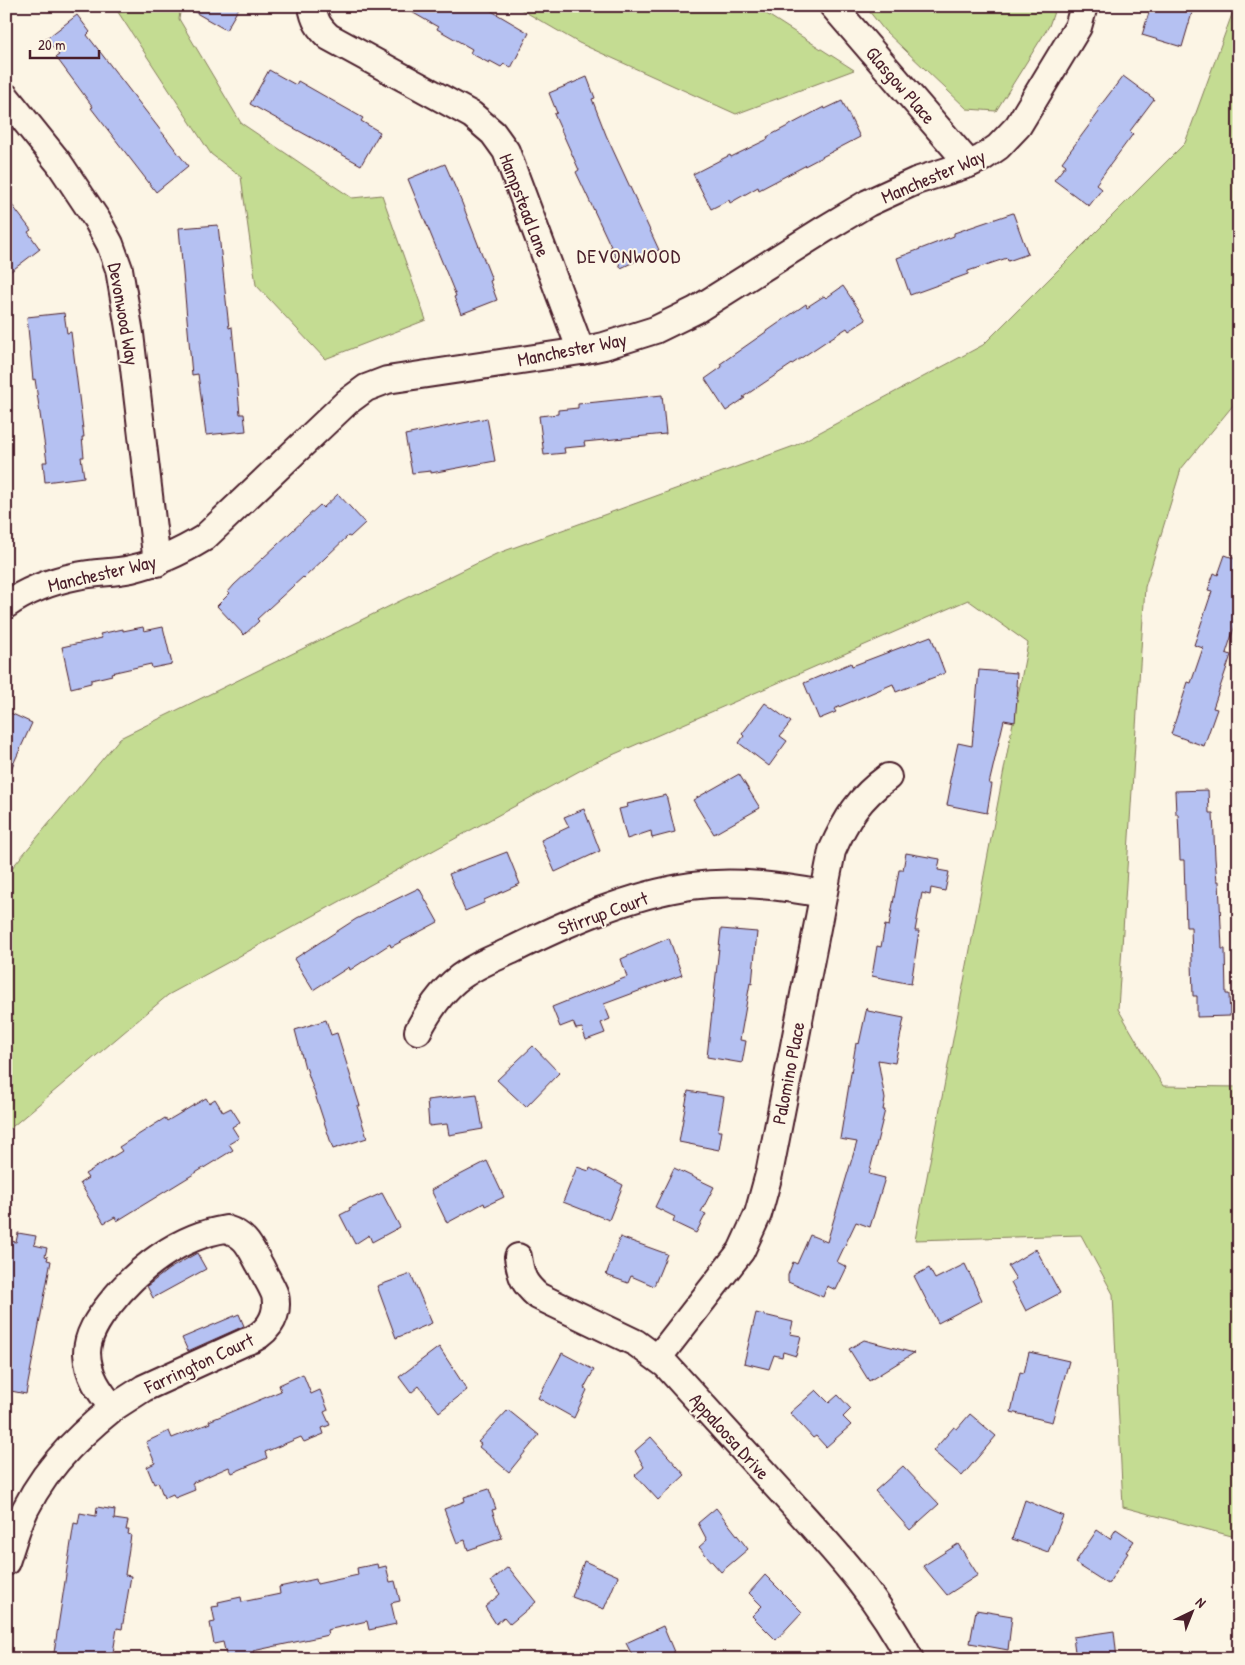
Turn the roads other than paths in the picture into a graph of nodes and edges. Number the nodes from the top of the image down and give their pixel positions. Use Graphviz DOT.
graph roads {
  1 [pos="312,6"];
  2 [pos="833,6"];
  3 [pos="1084,6"];
  4 [pos="6,97"];
  5 [pos="969,164"];
  6 [pos="581,351"];
  7 [pos="157,562"];
  8 [pos="6,605"];
  9 [pos="888,778"];
  10 [pos="823,894"];
  11 [pos="418,1031"];
  12 [pos="518,1257"];
  13 [pos="658,1358"];
  14 [pos="113,1408"];
  15 [pos="6,1562"];
  16 [pos="910,1659"];
  1 -- 6 [label="street, Hampstead Lane"];
  2 -- 5 [label="street, Glasgow Place"];
  3 -- 5 [label="street, Manchester Way"];
  4 -- 7 [label="street, Devonwood Way"];
  5 -- 6 [label="street, Manchester Way"];
  6 -- 7 [label="street, Manchester Way"];
  7 -- 8 [label="street, Manchester Way"];
  9 -- 10 [label="street, Palomino Place"];
  10 -- 11 [label="street, Stirrup Court"];
  10 -- 13 [label="street, Palomino Place"];
  12 -- 13 [label="street, Appaloosa Drive"];
  13 -- 16 [label="street, Appaloosa Drive"];
  14 -- 14 [label="street, Farrington Court"];
  14 -- 15 [label="street, Farrington Court"];
}
